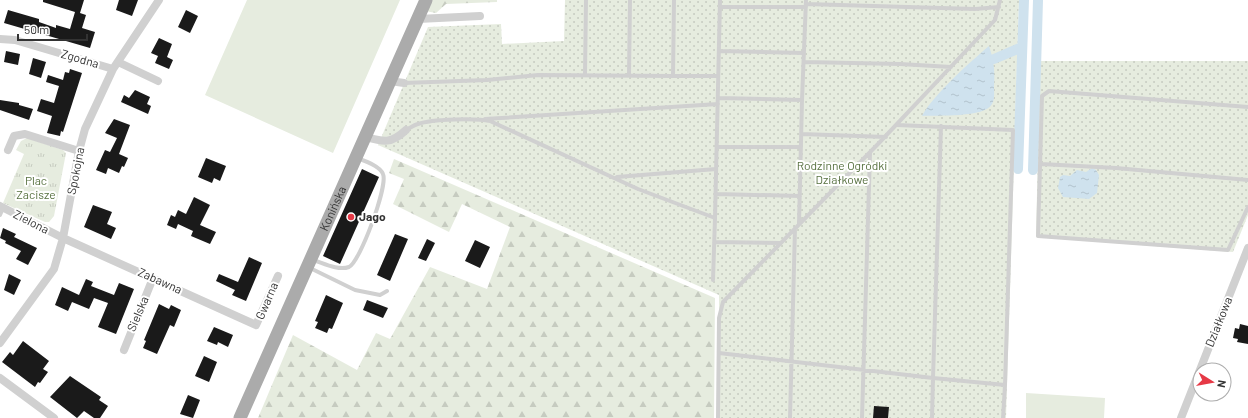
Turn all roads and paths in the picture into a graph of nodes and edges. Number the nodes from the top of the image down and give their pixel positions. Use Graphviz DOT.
graph roads {
  1 [pos="159,0"];
  2 [pos="426,0"];
  3 [pos="586,0"];
  4 [pos="630,0"];
  5 [pos="674,0"];
  6 [pos="720,0"];
  7 [pos="1000,0"];
  8 [pos="806,4"];
  9 [pos="720,7"];
  10 [pos="999,7"];
  11 [pos="480,16"];
  12 [pos="418,19"];
  13 [pos="0,39"];
  14 [pos="720,51"];
  15 [pos="804,53"];
  16 [pos="118,62"];
  17 [pos="804,62"];
  18 [pos="951,67"];
  19 [pos="113,69"];
  20 [pos="585,74"];
  21 [pos="629,75"];
  22 [pos="673,76"];
  23 [pos="718,76"];
  24 [pos="158,81"];
  25 [pos="390,81"];
  26 [pos="404,83"];
  27 [pos="718,98"];
  28 [pos="802,100"];
  29 [pos="718,104"];
  30 [pos="1248,108"];
  31 [pos="481,119"];
  32 [pos="897,125"];
  33 [pos="941,126"];
  34 [pos="406,130"];
  35 [pos="802,134"];
  36 [pos="365,137"];
  37 [pos="886,137"];
  38 [pos="717,146"];
  39 [pos="801,147"];
  40 [pos="8,150"];
  41 [pos="79,151"];
  42 [pos="870,153"];
  43 [pos="356,157"];
  44 [pos="1041,164"];
  45 [pos="716,169"];
  46 [pos="616,177"];
  47 [pos="1248,180"];
  48 [pos="716,194"];
  49 [pos="800,196"];
  50 [pos="1248,207"];
  51 [pos="1,210"];
  52 [pos="715,218"];
  53 [pos="799,224"];
  54 [pos="795,228"];
  55 [pos="63,238"];
  56 [pos="714,242"];
  57 [pos="780,244"];
  58 [pos="1248,248"];
  59 [pos="309,263"];
  60 [pos="1244,268"];
  61 [pos="278,276"];
  62 [pos="153,278"];
  63 [pos="713,280"];
  64 [pos="387,291"];
  65 [pos="256,326"];
  66 [pos="0,343"];
  67 [pos="124,350"];
  68 [pos="719,353"];
  69 [pos="792,360"];
  70 [pos="863,370"];
  71 [pos="0,378"];
  72 [pos="933,378"];
  73 [pos="1004,385"];
  74 [pos="54,418"];
  75 [pos="240,418"];
  76 [pos="718,418"];
  77 [pos="790,418"];
  78 [pos="862,418"];
  79 [pos="932,418"];
  80 [pos="1003,418"];
  81 [pos="1181,418"];
  1 -- 16 [label="street, Spokojna"];
  2 -- 12 [label="main road, Konińska"];
  3 -- 20 [label="lane"];
  4 -- 21 [label="lane"];
  5 -- 22 [label="lane"];
  6 -- 9 [label="lane"];
  7 -- 10 [label="lane"];
  8 -- 9 [label="lane"];
  8 -- 10 [label="lane"];
  8 -- 15 [label="lane"];
  9 -- 14 [label="lane"];
  10 -- 18 [label="lane"];
  11 -- 12 [label="street"];
  12 -- 25 [label="main road, Konińska"];
  13 -- 19 [label="street, Zgodna"];
  14 -- 15 [label="lane"];
  14 -- 23 [label="lane"];
  15 -- 17 [label="lane"];
  16 -- 19 [label="street, Spokojna"];
  16 -- 24 [label="street"];
  17 -- 18 [label="lane"];
  17 -- 28 [label="lane"];
  18 -- 32 [label="lane"];
  19 -- 41 [label="street, Spokojna"];
  20 -- 21 [label="lane"];
  20 -- 26 [label="lane"];
  21 -- 22 [label="lane"];
  22 -- 23 [label="lane"];
  23 -- 27 [label="lane"];
  25 -- 26 [label="street"];
  25 -- 36 [label="main road, Konińska"];
  27 -- 28 [label="lane"];
  27 -- 29 [label="lane"];
  28 -- 35 [label="lane"];
  29 -- 31 [label="lane"];
  29 -- 38 [label="lane"];
  30 -- 44 [label="lane"];
  31 -- 34 [label="lane"];
  31 -- 46 [label="lane"];
  32 -- 33 [label="lane"];
  32 -- 37 [label="lane"];
  33 -- 72 [label="lane"];
  33 -- 73 [label="lane"];
  34 -- 36 [label="street"];
  35 -- 37 [label="lane"];
  35 -- 39 [label="lane"];
  36 -- 43 [label="main road, Konińska"];
  37 -- 42 [label="lane"];
  38 -- 39 [label="lane"];
  38 -- 45 [label="lane"];
  39 -- 49 [label="lane"];
  40 -- 41 [label="street"];
  41 -- 55 [label="street, Spokojna"];
  42 -- 53 [label="lane"];
  42 -- 70 [label="lane"];
  43 -- 59 [label="main road, Konińska"];
  43 -- 59 [label="lane"];
  44 -- 47 [label="lane"];
  44 -- 50 [label="lane"];
  45 -- 46 [label="lane"];
  45 -- 48 [label="lane"];
  46 -- 52 [label="lane"];
  48 -- 49 [label="lane"];
  48 -- 52 [label="lane"];
  49 -- 53 [label="lane"];
  51 -- 55 [label="street, Zielona"];
  52 -- 56 [label="lane"];
  53 -- 54 [label="lane"];
  54 -- 57 [label="lane"];
  54 -- 69 [label="lane"];
  55 -- 62 [label="street, Zabawna"];
  55 -- 66 [label="street, Spokojna"];
  56 -- 57 [label="lane"];
  56 -- 63 [label="lane"];
  57 -- 68 [label="lane"];
  58 -- 60 [label="street, Działkowa"];
  59 -- 64 [label="lane"];
  59 -- 75 [label="main road, Konińska"];
  60 -- 81 [label="street, Działkowa"];
  61 -- 65 [label="street, Gwarna"];
  62 -- 65 [label="street, Zabawna"];
  62 -- 67 [label="street, Sielska"];
  68 -- 69 [label="lane"];
  68 -- 76 [label="lane"];
  69 -- 70 [label="lane"];
  69 -- 77 [label="lane"];
  70 -- 72 [label="lane"];
  70 -- 78 [label="lane"];
  71 -- 74 [label="street"];
  72 -- 73 [label="lane"];
  72 -- 79 [label="lane"];
  73 -- 80 [label="lane"];
}
